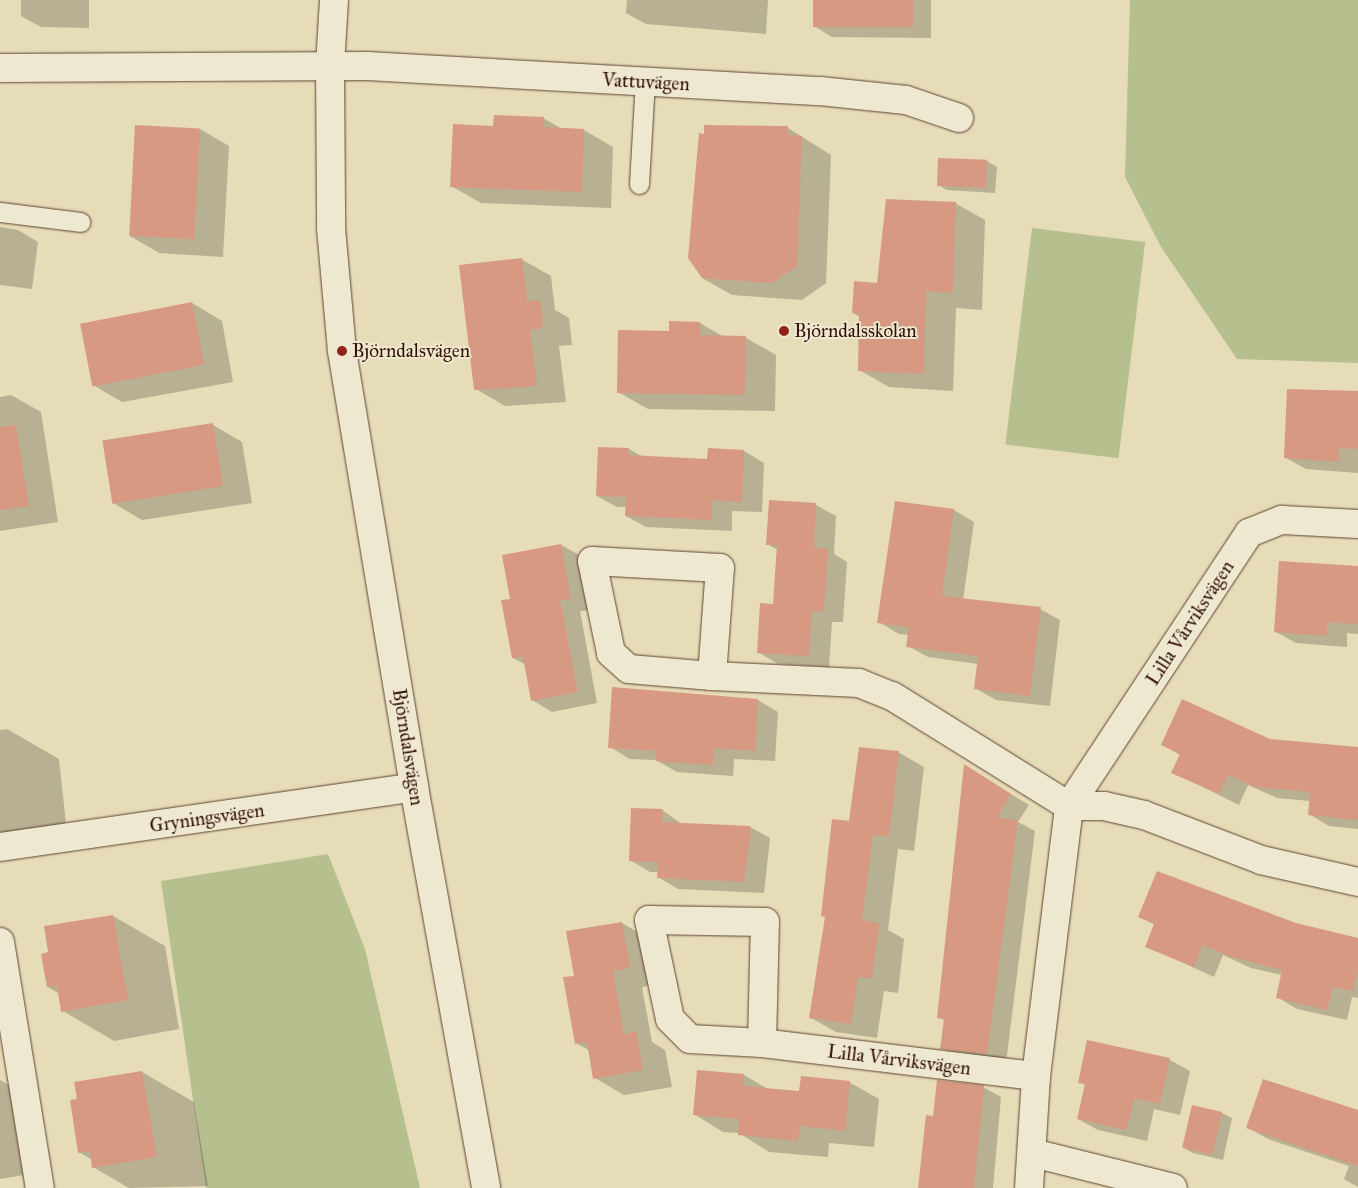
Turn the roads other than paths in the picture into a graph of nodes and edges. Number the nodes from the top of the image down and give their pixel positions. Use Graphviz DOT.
graph roads {
  1 [pos="334,0"];
  2 [pos="330,66"];
  3 [pos="0,68"];
  4 [pos="646,81"];
  5 [pos="958,118"];
  6 [pos="639,184"];
  7 [pos="0,212"];
  8 [pos="80,222"];
  9 [pos="1358,524"];
  10 [pos="712,676"];
  11 [pos="414,787"];
  12 [pos="1069,806"];
  13 [pos="0,847"];
  14 [pos="1358,882"];
  15 [pos="0,942"];
  16 [pos="762,1043"];
  17 [pos="1036,1076"];
  18 [pos="1033,1153"];
  19 [pos="40,1188"];
  20 [pos="486,1188"];
  21 [pos="1029,1188"];
  22 [pos="1172,1188"];
  1 -- 2 [label="street, Björndalsvägen"];
  2 -- 3 [label="street"];
  2 -- 4 [label="street, Vattuvägen"];
  2 -- 11 [label="street, Björndalsvägen"];
  4 -- 5 [label="street, Vattuvägen"];
  4 -- 6 [label="lane"];
  7 -- 8 [label="lane"];
  9 -- 12 [label="street, Lilla Vårviksvägen"];
  10 -- 10 [label="street"];
  10 -- 12 [label="street"];
  11 -- 13 [label="street, Gryningsvägen"];
  11 -- 20 [label="street, Björndalsvägen"];
  12 -- 14 [label="street"];
  12 -- 17 [label="street, Lilla Vårviksvägen"];
  15 -- 19 [label="street"];
  16 -- 16 [label="street, Lilla Vårviksvägen"];
  16 -- 17 [label="street, Lilla Vårviksvägen"];
  17 -- 18 [label="street, Lilla Vårviksvägen"];
  18 -- 21 [label="street, Lilla Vårviksvägen"];
  18 -- 22 [label="street"];
}
